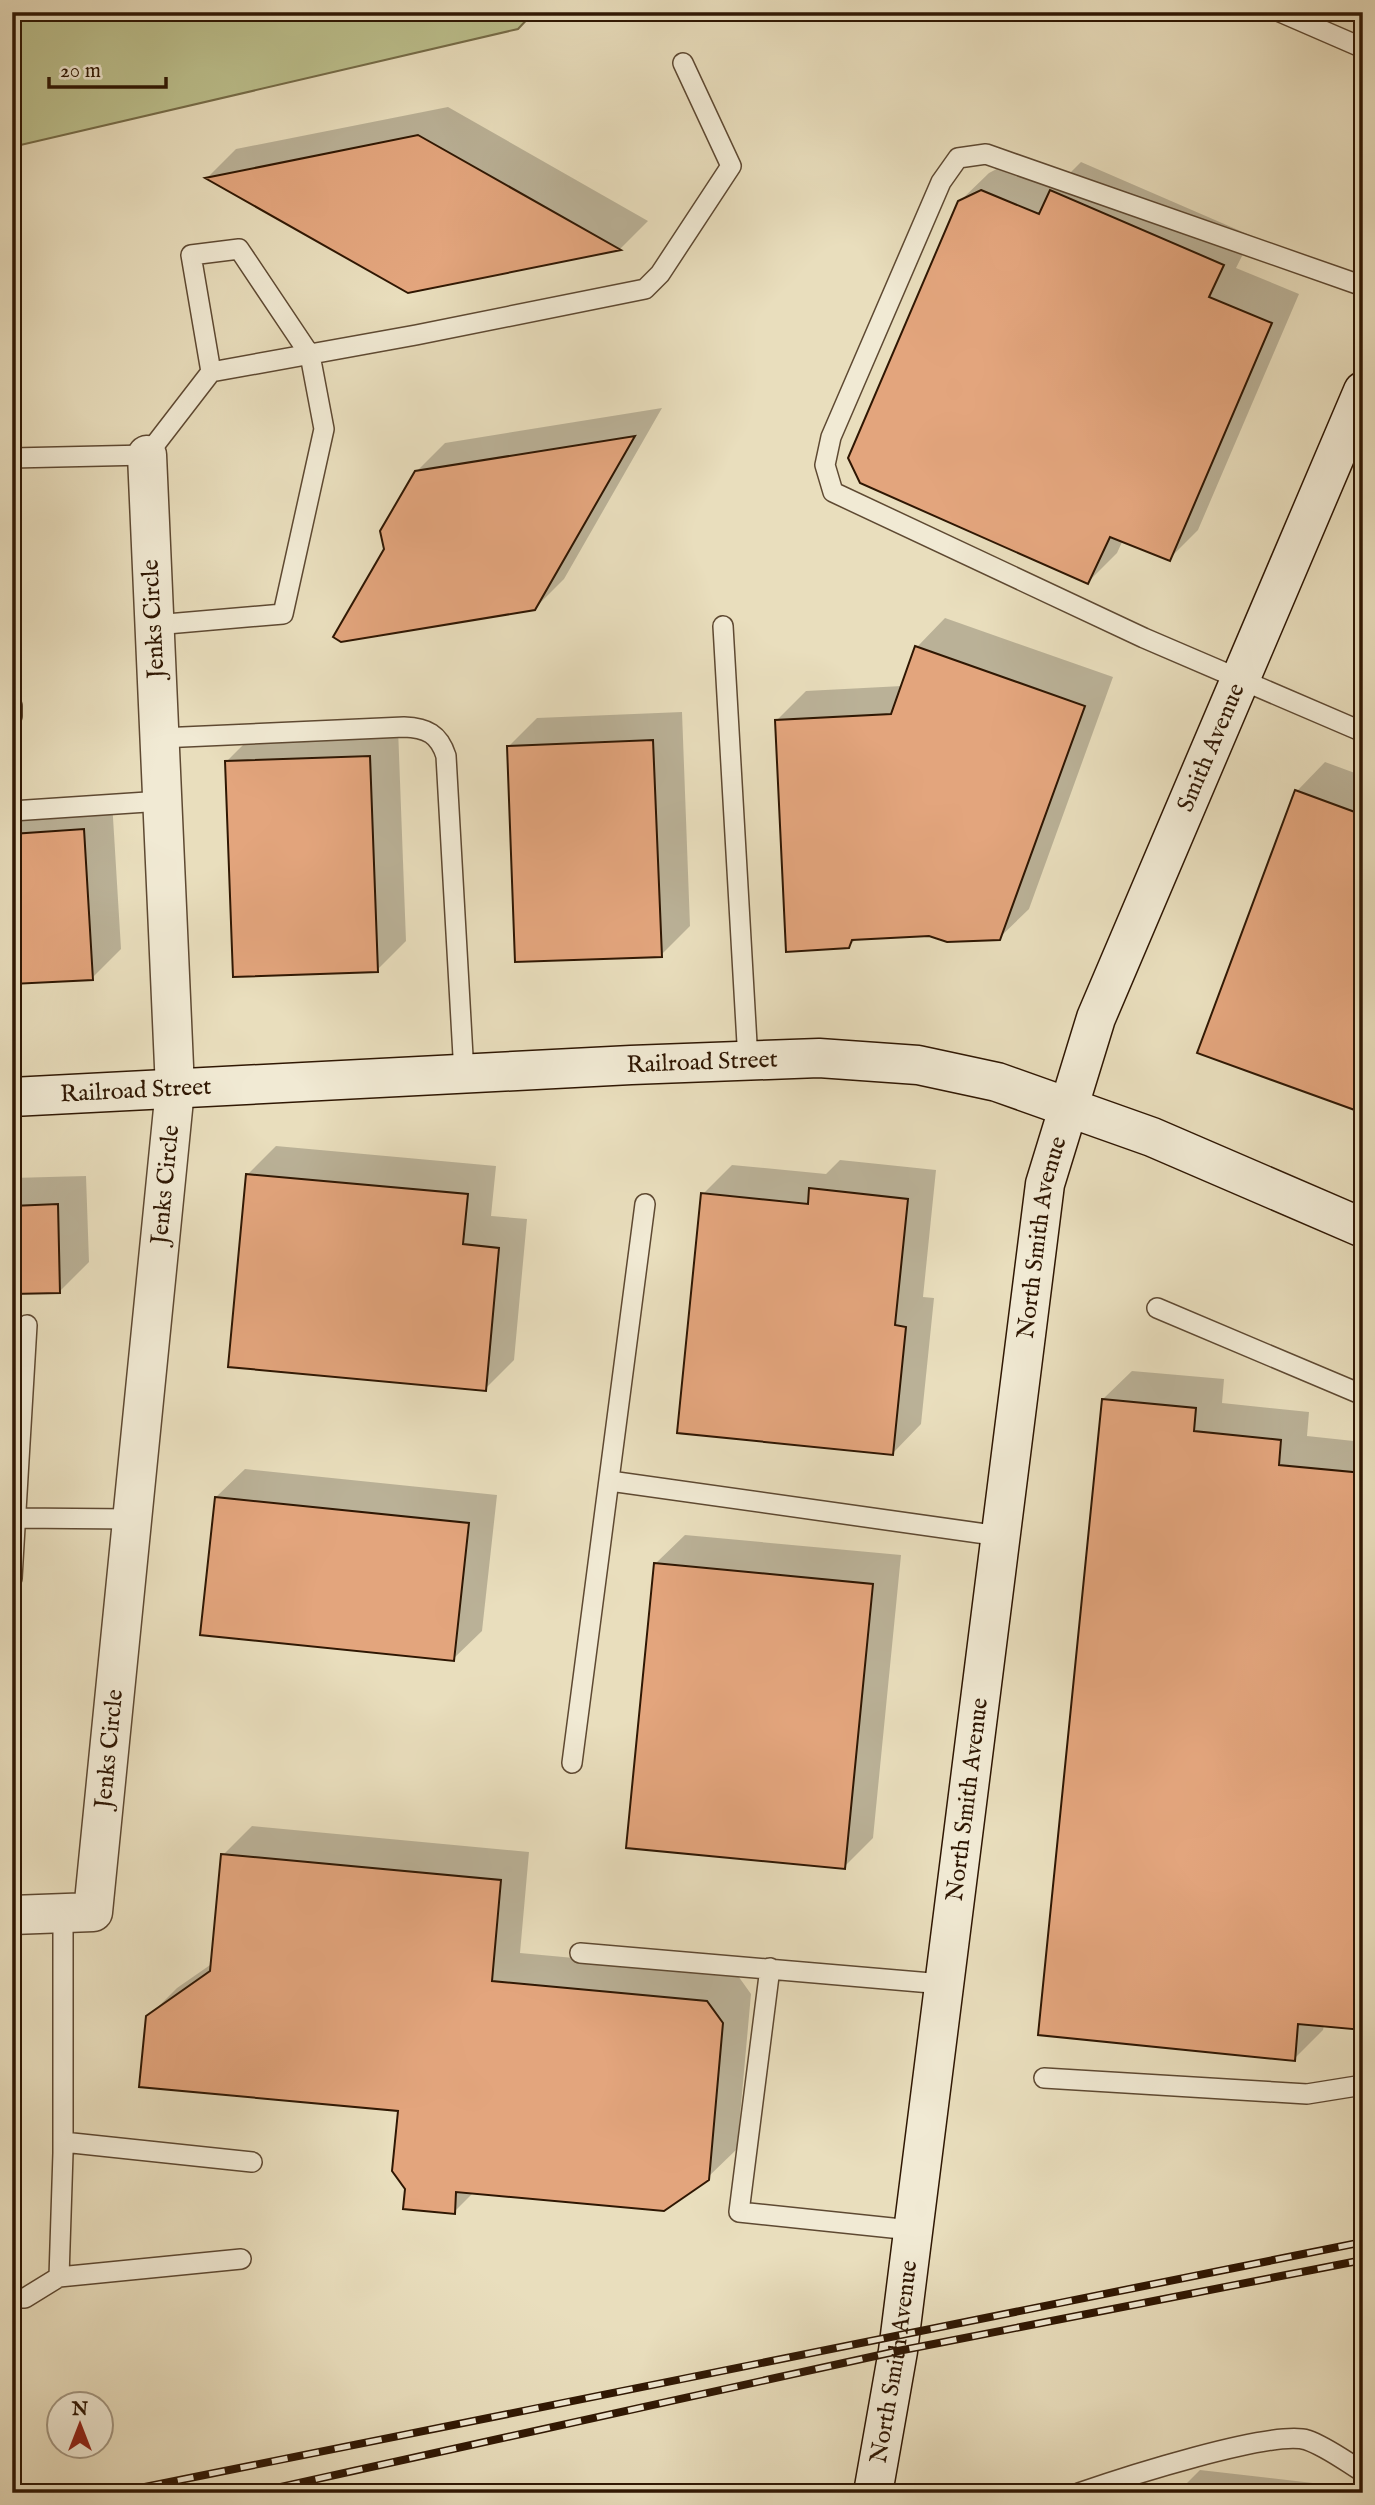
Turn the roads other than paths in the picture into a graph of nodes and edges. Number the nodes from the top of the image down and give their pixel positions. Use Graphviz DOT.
graph roads {
  1 [pos="1279,12"];
  2 [pos="1363,48"];
  3 [pos="683,63"];
  4 [pos="1363,286"];
  5 [pos="310,355"];
  6 [pos="211,372"];
  7 [pos="1363,391"];
  8 [pos="147,455"];
  9 [pos="12,458"];
  10 [pos="155,625"];
  11 [pos="723,626"];
  12 [pos="1240,680"];
  13 [pos="12,706"];
  14 [pos="12,716"];
  15 [pos="1363,732"];
  16 [pos="160,738"];
  17 [pos="162,801"];
  18 [pos="12,811"];
  19 [pos="748,1061"];
  20 [pos="464,1074"];
  21 [pos="176,1089"];
  22 [pos="12,1097"];
  23 [pos="1068,1107"];
  24 [pos="645,1205"];
  25 [pos="1363,1228"];
  26 [pos="1157,1308"];
  27 [pos="27,1325"];
  28 [pos="1363,1395"];
  29 [pos="610,1481"];
  30 [pos="16,1518"];
  31 [pos="132,1520"];
  32 [pos="1000,1536"];
  33 [pos="12,1578"];
  34 [pos="572,1763"];
  35 [pos="78,1913"];
  36 [pos="12,1915"];
  37 [pos="580,1953"];
  38 [pos="770,1969"];
  39 [pos="943,1983"];
  40 [pos="1044,2078"];
  41 [pos="1363,2085"];
  42 [pos="63,2142"];
  43 [pos="252,2162"];
  44 [pos="911,2230"];
  45 [pos="242,2259"];
  46 [pos="59,2277"];
  47 [pos="12,2298"];
  48 [pos="1363,2472"];
  49 [pos="873,2493"];
  50 [pos="1079,2493"];
  1 -- 2 [label="lane"];
  3 -- 5 [label="lane"];
  4 -- 12 [label="lane"];
  5 -- 6 [label="lane"];
  5 -- 6 [label="lane"];
  5 -- 10 [label="lane"];
  6 -- 8 [label="lane"];
  7 -- 12 [label="main road, Smith Avenue"];
  8 -- 9 [label="lane"];
  8 -- 10 [label="main road, Jenks Circle"];
  10 -- 16 [label="main road, Jenks Circle"];
  11 -- 19 [label="lane"];
  12 -- 15 [label="lane"];
  12 -- 23 [label="main road, Smith Avenue"];
  13 -- 14 [label="lane"];
  16 -- 17 [label="main road, Jenks Circle"];
  16 -- 20 [label="lane"];
  17 -- 18 [label="lane"];
  17 -- 21 [label="main road, Jenks Circle"];
  19 -- 20 [label="main road, Railroad Street"];
  19 -- 23 [label="main road, Railroad Street"];
  20 -- 21 [label="main road, Railroad Street"];
  21 -- 22 [label="main road, Railroad Street"];
  21 -- 31 [label="main road, Jenks Circle"];
  23 -- 25 [label="main road, Railroad Street"];
  23 -- 32 [label="main road, North Smith Avenue"];
  24 -- 29 [label="lane"];
  26 -- 28 [label="lane"];
  27 -- 30 [label="lane"];
  29 -- 32 [label="lane"];
  29 -- 34 [label="lane"];
  30 -- 31 [label="lane"];
  30 -- 33 [label="lane"];
  31 -- 35 [label="main road, Jenks Circle"];
  32 -- 39 [label="main road, North Smith Avenue"];
  35 -- 36 [label="main road"];
  35 -- 42 [label="lane"];
  37 -- 38 [label="lane"];
  38 -- 39 [label="lane"];
  38 -- 44 [label="lane"];
  39 -- 44 [label="main road, North Smith Avenue"];
  40 -- 41 [label="lane"];
  42 -- 43 [label="lane"];
  42 -- 46 [label="lane"];
  44 -- 49 [label="main road, North Smith Avenue"];
  45 -- 46 [label="lane"];
  46 -- 47 [label="lane"];
  48 -- 50 [label="lane"];
}
